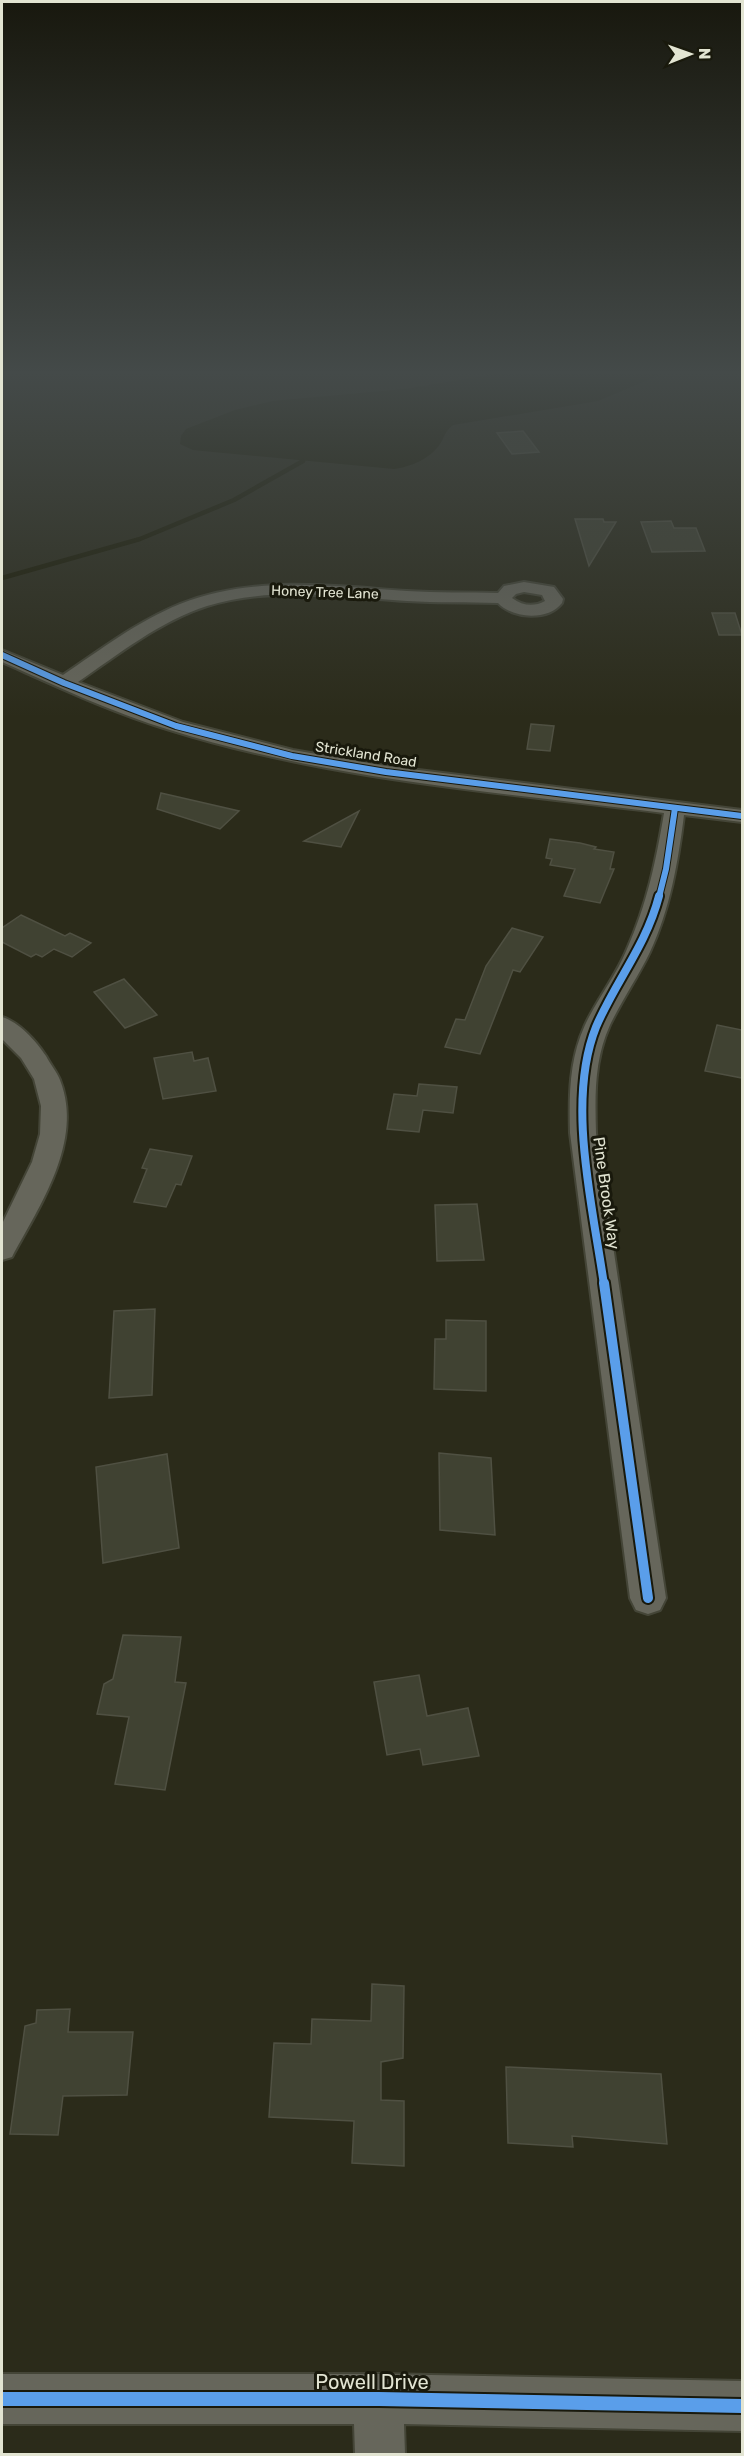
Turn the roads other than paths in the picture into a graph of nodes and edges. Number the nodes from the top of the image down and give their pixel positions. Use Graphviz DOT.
graph roads {
  1 [pos="503,598"];
  2 [pos="2,655"];
  3 [pos="64,683"];
  4 [pos="675,808"];
  5 [pos="742,816"];
  6 [pos="2,1025"];
  7 [pos="2,1249"];
  8 [pos="648,1598"];
  9 [pos="2,2399"];
  10 [pos="379,2399"];
  11 [pos="742,2406"];
  12 [pos="380,2454"];
  1 -- 3 [label="street, Honey Tree Lane"];
  2 -- 3 [label="street, Strickland Road"];
  3 -- 4 [label="street, Strickland Road"];
  4 -- 5 [label="street, Strickland Road"];
  4 -- 8 [label="street, Pine Brook Way"];
  6 -- 7 [label="street"];
  9 -- 10 [label="street, Powell Drive"];
  10 -- 11 [label="street, Powell Drive"];
  10 -- 12 [label="street"];
}
